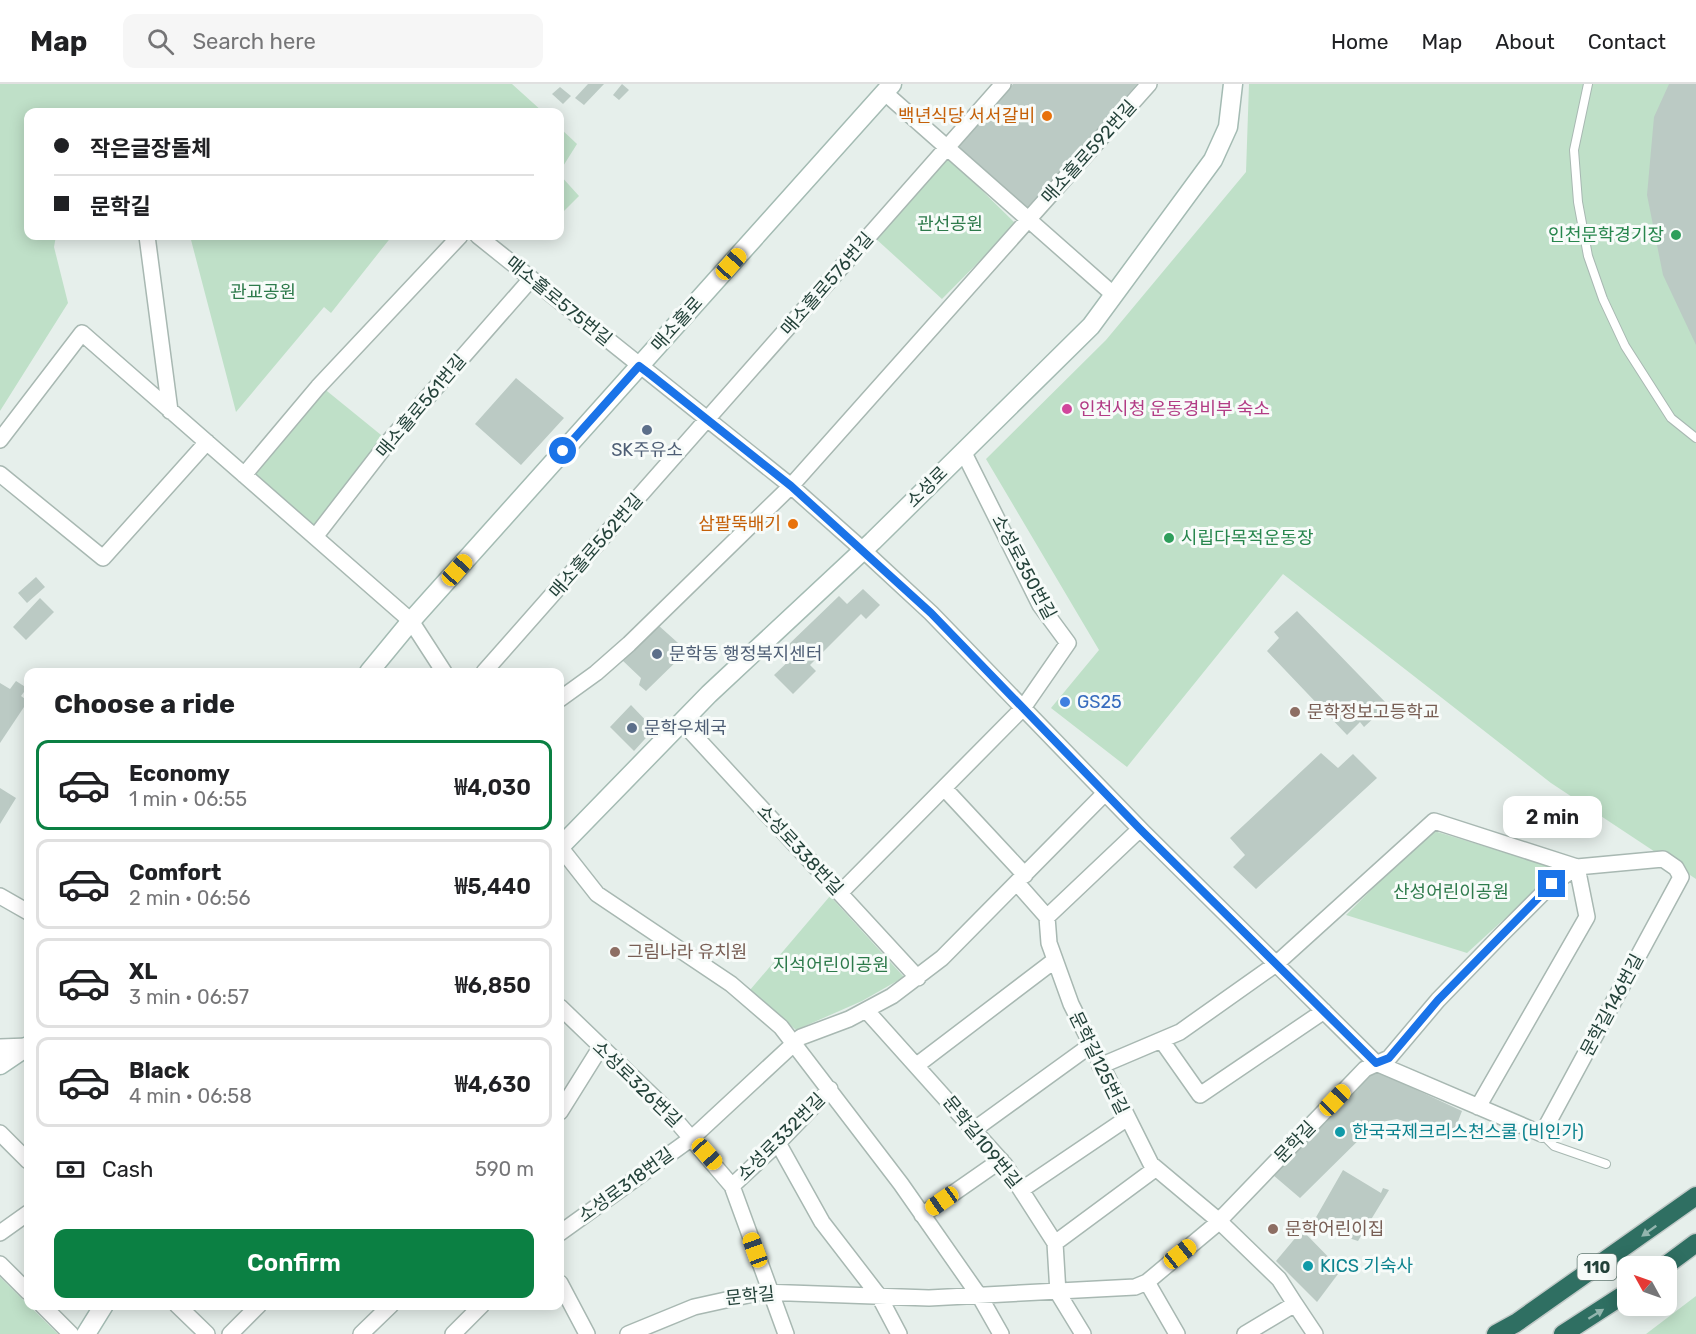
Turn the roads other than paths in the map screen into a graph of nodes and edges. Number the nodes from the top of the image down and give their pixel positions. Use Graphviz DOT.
graph roads {
  1 [pos="1003,84"];
  2 [pos="1149,84"];
  3 [pos="1233,84"];
  4 [pos="1588,84"];
  5 [pos="888,88"];
  6 [pos="947,148"];
  7 [pos="1028,220"];
  8 [pos="148,240"];
  9 [pos="456,240"];
  10 [pos="483,240"];
  11 [pos="531,279"];
  12 [pos="1114,295"];
  13 [pos="639,366"];
  14 [pos="170,411"];
  15 [pos="707,419"];
  16 [pos="1696,438"];
  17 [pos="0,440"];
  18 [pos="207,442"];
  19 [pos="963,451"];
  20 [pos="0,474"];
  21 [pos="244,475"];
  22 [pos="791,486"];
  23 [pos="315,537"];
  24 [pos="863,550"];
  25 [pos="411,621"];
  26 [pos="372,668"];
  27 [pos="441,668"];
  28 [pos="488,668"];
  29 [pos="564,696"];
  30 [pos="1023,708"];
  31 [pos="682,722"];
  32 [pos="944,788"];
  33 [pos="1105,793"];
  34 [pos="1140,829"];
  35 [pos="564,843"];
  36 [pos="564,852"];
  37 [pos="1577,867"];
  38 [pos="1681,877"];
  39 [pos="1021,879"];
  40 [pos="840,893"];
  41 [pos="0,896"];
  42 [pos="24,910"];
  43 [pos="1047,917"];
  44 [pos="1055,960"];
  45 [pos="1276,964"];
  46 [pos="918,978"];
  47 [pos="866,1010"];
  48 [pos="1324,1011"];
  49 [pos="564,1012"];
  50 [pos="1162,1041"];
  51 [pos="795,1043"];
  52 [pos="1090,1045"];
  53 [pos="24,1046"];
  54 [pos="0,1047"];
  55 [pos="600,1048"];
  56 [pos="24,1049"];
  57 [pos="1376,1063"];
  58 [pos="0,1065"];
  59 [pos="917,1065"];
  60 [pos="1100,1066"];
  61 [pos="830,1089"];
  62 [pos="564,1106"];
  63 [pos="1478,1107"];
  64 [pos="1126,1119"];
  65 [pos="975,1129"];
  66 [pos="0,1133"];
  67 [pos="1542,1134"];
  68 [pos="692,1138"];
  69 [pos="778,1143"];
  70 [pos="24,1157"];
  71 [pos="1001,1160"];
  72 [pos="1605,1164"];
  73 [pos="1155,1169"];
  74 [pos="732,1186"];
  75 [pos="1021,1190"];
  76 [pos="1696,1196"];
  77 [pos="922,1215"];
  78 [pos="24,1216"];
  79 [pos="1219,1221"];
  80 [pos="564,1230"];
  81 [pos="0,1233"];
  82 [pos="1055,1243"];
  83 [pos="1696,1243"];
  84 [pos="1677,1257"];
  85 [pos="0,1264"];
  86 [pos="1147,1282"];
  87 [pos="24,1288"];
  88 [pos="564,1291"];
  89 [pos="770,1292"];
  90 [pos="1058,1293"];
  91 [pos="879,1296"];
  92 [pos="980,1297"];
  93 [pos="1617,1299"];
  94 [pos="1295,1304"];
  95 [pos="47,1310"];
  96 [pos="101,1310"];
  97 [pos="182,1310"];
  98 [pos="254,1310"];
  99 [pos="386,1310"];
  100 [pos="477,1310"];
  101 [pos="71,1334"];
  102 [pos="86,1334"];
  103 [pos="207,1334"];
  104 [pos="230,1334"];
  105 [pos="361,1334"];
  106 [pos="453,1334"];
  107 [pos="587,1334"];
  108 [pos="628,1334"];
  109 [pos="786,1334"];
  110 [pos="899,1334"];
  111 [pos="1001,1334"];
  112 [pos="1083,1334"];
  113 [pos="1177,1334"];
  114 [pos="1245,1334"];
  115 [pos="1315,1334"];
  116 [pos="1496,1334"];
  117 [pos="1563,1334"];
  1 -- 6 [label="street"];
  2 -- 7 [label="street, 매소홀로592번길"];
  3 -- 12 [label="street, 소성로"];
  4 -- 16 [label="lane"];
  5 -- 6 [label="street, 매소홀로592번길"];
  5 -- 13 [label="street, 매소홀로"];
  6 -- 7 [label="street, 매소홀로592번길"];
  6 -- 15 [label="street, 매소홀로576번길"];
  7 -- 12 [label="street, 매소홀로592번길"];
  7 -- 22 [label="street"];
  8 -- 14 [label="street"];
  9 -- 21 [label="street"];
  10 -- 11 [label="street, 매소홀로575번길"];
  11 -- 13 [label="street, 매소홀로575번길"];
  11 -- 23 [label="street, 매소홀로561번길"];
  12 -- 19 [label="street, 소성로"];
  13 -- 15 [label="street"];
  13 -- 25 [label="street, 매소홀로"];
  14 -- 17 [label="street"];
  14 -- 18 [label="street"];
  15 -- 22 [label="street"];
  15 -- 28 [label="street, 매소홀로562번길"];
  18 -- 20 [label="street"];
  18 -- 21 [label="street"];
  19 -- 24 [label="street, 소성로"];
  19 -- 30 [label="street, 소성로350번길"];
  21 -- 23 [label="street"];
  22 -- 24 [label="street"];
  22 -- 29 [label="street"];
  23 -- 25 [label="street"];
  24 -- 30 [label="street"];
  24 -- 31 [label="street, 소성로"];
  25 -- 26 [label="street, 매소홀로"];
  25 -- 27 [label="street"];
  30 -- 32 [label="street, 소성로350번길"];
  30 -- 33 [label="street"];
  31 -- 35 [label="street, 소성로"];
  31 -- 40 [label="street, 소성로338번길"];
  32 -- 39 [label="street"];
  32 -- 40 [label="street, 소성로350번길"];
  33 -- 34 [label="street"];
  33 -- 39 [label="street"];
  34 -- 43 [label="street"];
  34 -- 45 [label="street"];
  36 -- 51 [label="street, 소성로332번길"];
  37 -- 38 [label="street, 문학길"];
  37 -- 45 [label="street"];
  37 -- 57 [label="street, 문학길"];
  37 -- 63 [label="street"];
  38 -- 67 [label="street, 문학길146번길"];
  39 -- 43 [label="street"];
  39 -- 46 [label="street"];
  40 -- 46 [label="street, 소성로338번길"];
  41 -- 42 [label="street"];
  43 -- 44 [label="street, 문학길125번길"];
  44 -- 52 [label="street, 문학길125번길"];
  44 -- 59 [label="street"];
  45 -- 48 [label="street"];
  45 -- 50 [label="street"];
  46 -- 47 [label="street"];
  47 -- 51 [label="street"];
  47 -- 59 [label="street, 문학길109번길"];
  48 -- 50 [label="street"];
  48 -- 57 [label="street"];
  49 -- 55 [label="street, 소성로326번길"];
  50 -- 60 [label="street"];
  51 -- 61 [label="street, 소성로332번길"];
  51 -- 68 [label="street"];
  52 -- 60 [label="street, 문학길125번길"];
  52 -- 65 [label="street"];
  53 -- 54 [label="street"];
  55 -- 62 [label="street"];
  55 -- 68 [label="street, 소성로326번길"];
  56 -- 58 [label="street"];
  57 -- 63 [label="street"];
  57 -- 79 [label="street, 문학길"];
  59 -- 65 [label="street, 문학길109번길"];
  60 -- 64 [label="street, 문학길125번길"];
  61 -- 69 [label="street, 소성로332번길"];
  61 -- 77 [label="street, 소성로332번길"];
  63 -- 67 [label="street"];
  64 -- 73 [label="street, 문학길125번길"];
  64 -- 75 [label="street"];
  65 -- 71 [label="street, 문학길109번길"];
  66 -- 70 [label="street"];
  67 -- 72 [label="lane"];
  68 -- 74 [label="street, 소성로326번길"];
  68 -- 80 [label="street, 소성로318번길"];
  69 -- 74 [label="street, 소성로332번길"];
  69 -- 91 [label="street"];
  71 -- 75 [label="street, 문학길109번길"];
  71 -- 77 [label="street"];
  73 -- 79 [label="street, 문학길125번길"];
  73 -- 82 [label="street"];
  74 -- 89 [label="street, 소성로326번길"];
  75 -- 82 [label="street, 문학길109번길"];
  76 -- 116 [label="highway, 110, one-way"];
  77 -- 92 [label="street, 소성로332번길"];
  78 -- 81 [label="street"];
  79 -- 86 [label="street, 문학길"];
  79 -- 94 [label="street, 문학길125번길"];
  82 -- 90 [label="street, 문학길109번길"];
  83 -- 84 [label="highway"];
  85 -- 87 [label="street"];
  86 -- 90 [label="street, 문학길"];
  86 -- 113 [label="street"];
  88 -- 107 [label="street"];
  89 -- 91 [label="street, 문학길"];
  89 -- 108 [label="street, 문학길"];
  89 -- 109 [label="street, 소성로326번길"];
  90 -- 92 [label="street, 문학길"];
  90 -- 112 [label="street"];
  91 -- 92 [label="street, 문학길"];
  91 -- 110 [label="street"];
  92 -- 111 [label="street, 소성로332번길"];
  117 -- 93 [label="highway, 110, one-way"];
  94 -- 114 [label="street"];
  94 -- 115 [label="street, 문학길125번길"];
  95 -- 101 [label="street"];
  96 -- 102 [label="street"];
  97 -- 103 [label="street"];
  98 -- 104 [label="street"];
  99 -- 105 [label="street"];
  100 -- 106 [label="street"];
}
